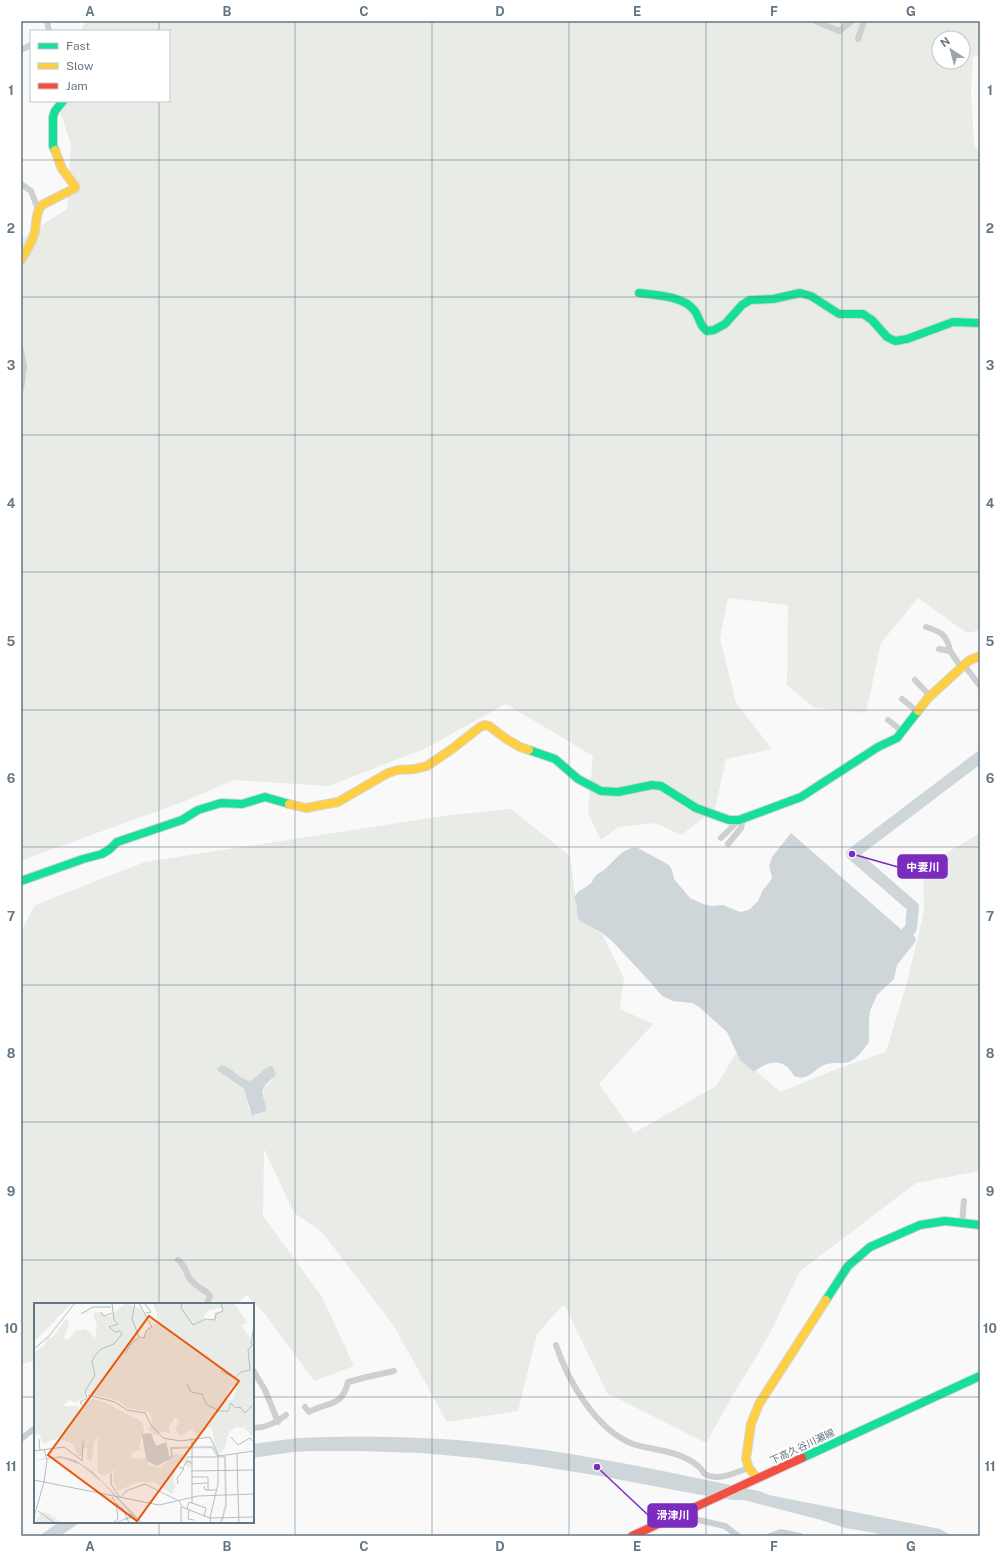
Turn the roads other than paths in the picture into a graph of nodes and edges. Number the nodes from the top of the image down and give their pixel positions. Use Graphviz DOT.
graph roads {
  1 [pos="815,21"];
  2 [pos="852,21"];
  3 [pos="864,21"];
  4 [pos="858,39"];
  5 [pos="30,46"];
  6 [pos="21,50"];
  7 [pos="62,102"];
  8 [pos="21,184"];
  9 [pos="38,209"];
  10 [pos="21,260"];
  11 [pos="639,293"];
  12 [pos="980,322"];
  13 [pos="21,351"];
  14 [pos="21,389"];
  15 [pos="926,627"];
  16 [pos="939,649"];
  17 [pos="950,651"];
  18 [pos="980,656"];
  19 [pos="963,666"];
  20 [pos="915,680"];
  21 [pos="980,686"];
  22 [pos="930,696"];
  23 [pos="902,699"];
  24 [pos="917,711"];
  25 [pos="888,720"];
  26 [pos="902,732"];
  27 [pos="741,820"];
  28 [pos="721,838"];
  29 [pos="728,844"];
  30 [pos="21,881"];
  31 [pos="964,1201"];
  32 [pos="962,1223"];
  33 [pos="980,1225"];
  34 [pos="178,1260"];
  35 [pos="206,1303"];
  36 [pos="556,1346"];
  37 [pos="394,1371"];
  38 [pos="254,1372"];
  39 [pos="980,1376"];
  40 [pos="305,1407"];
  41 [pos="286,1415"];
  42 [pos="278,1422"];
  43 [pos="254,1428"];
  44 [pos="34,1429"];
  45 [pos="21,1439"];
  46 [pos="749,1468"];
  47 [pos="754,1479"];
  48 [pos="676,1515"];
  49 [pos="632,1536"];
  50 [pos="738,1536"];
  51 [pos="770,1536"];
  52 [pos="800,1536"];
  1 -- 2 [label="street"];
  3 -- 4 [label="street"];
  5 -- 6 [label="street"];
  7 -- 9 [label="street"];
  8 -- 9 [label="street"];
  9 -- 10 [label="street"];
  11 -- 12 [label="street"];
  13 -- 14 [label="street"];
  15 -- 17 [label="street"];
  16 -- 17 [label="street"];
  17 -- 19 [label="street"];
  18 -- 19 [label="street"];
  19 -- 21 [label="street"];
  19 -- 22 [label="street"];
  20 -- 22 [label="street"];
  22 -- 24 [label="street"];
  23 -- 24 [label="street"];
  24 -- 26 [label="street"];
  25 -- 26 [label="street"];
  26 -- 27 [label="street"];
  27 -- 28 [label="street"];
  27 -- 29 [label="street"];
  27 -- 30 [label="street"];
  31 -- 32 [label="street"];
  32 -- 33 [label="street"];
  32 -- 46 [label="street"];
  34 -- 35 [label="street"];
  36 -- 46 [label="street"];
  37 -- 40 [label="street"];
  38 -- 42 [label="street"];
  39 -- 47 [label="street, 下高久谷川瀬線"];
  41 -- 42 [label="street"];
  42 -- 43 [label="street"];
  44 -- 45 [label="street"];
  46 -- 47 [label="street"];
  47 -- 48 [label="street, 下高久谷川瀬線"];
  48 -- 49 [label="street, 下高久谷川瀬線"];
  48 -- 50 [label="street"];
  51 -- 52 [label="street"];
}
